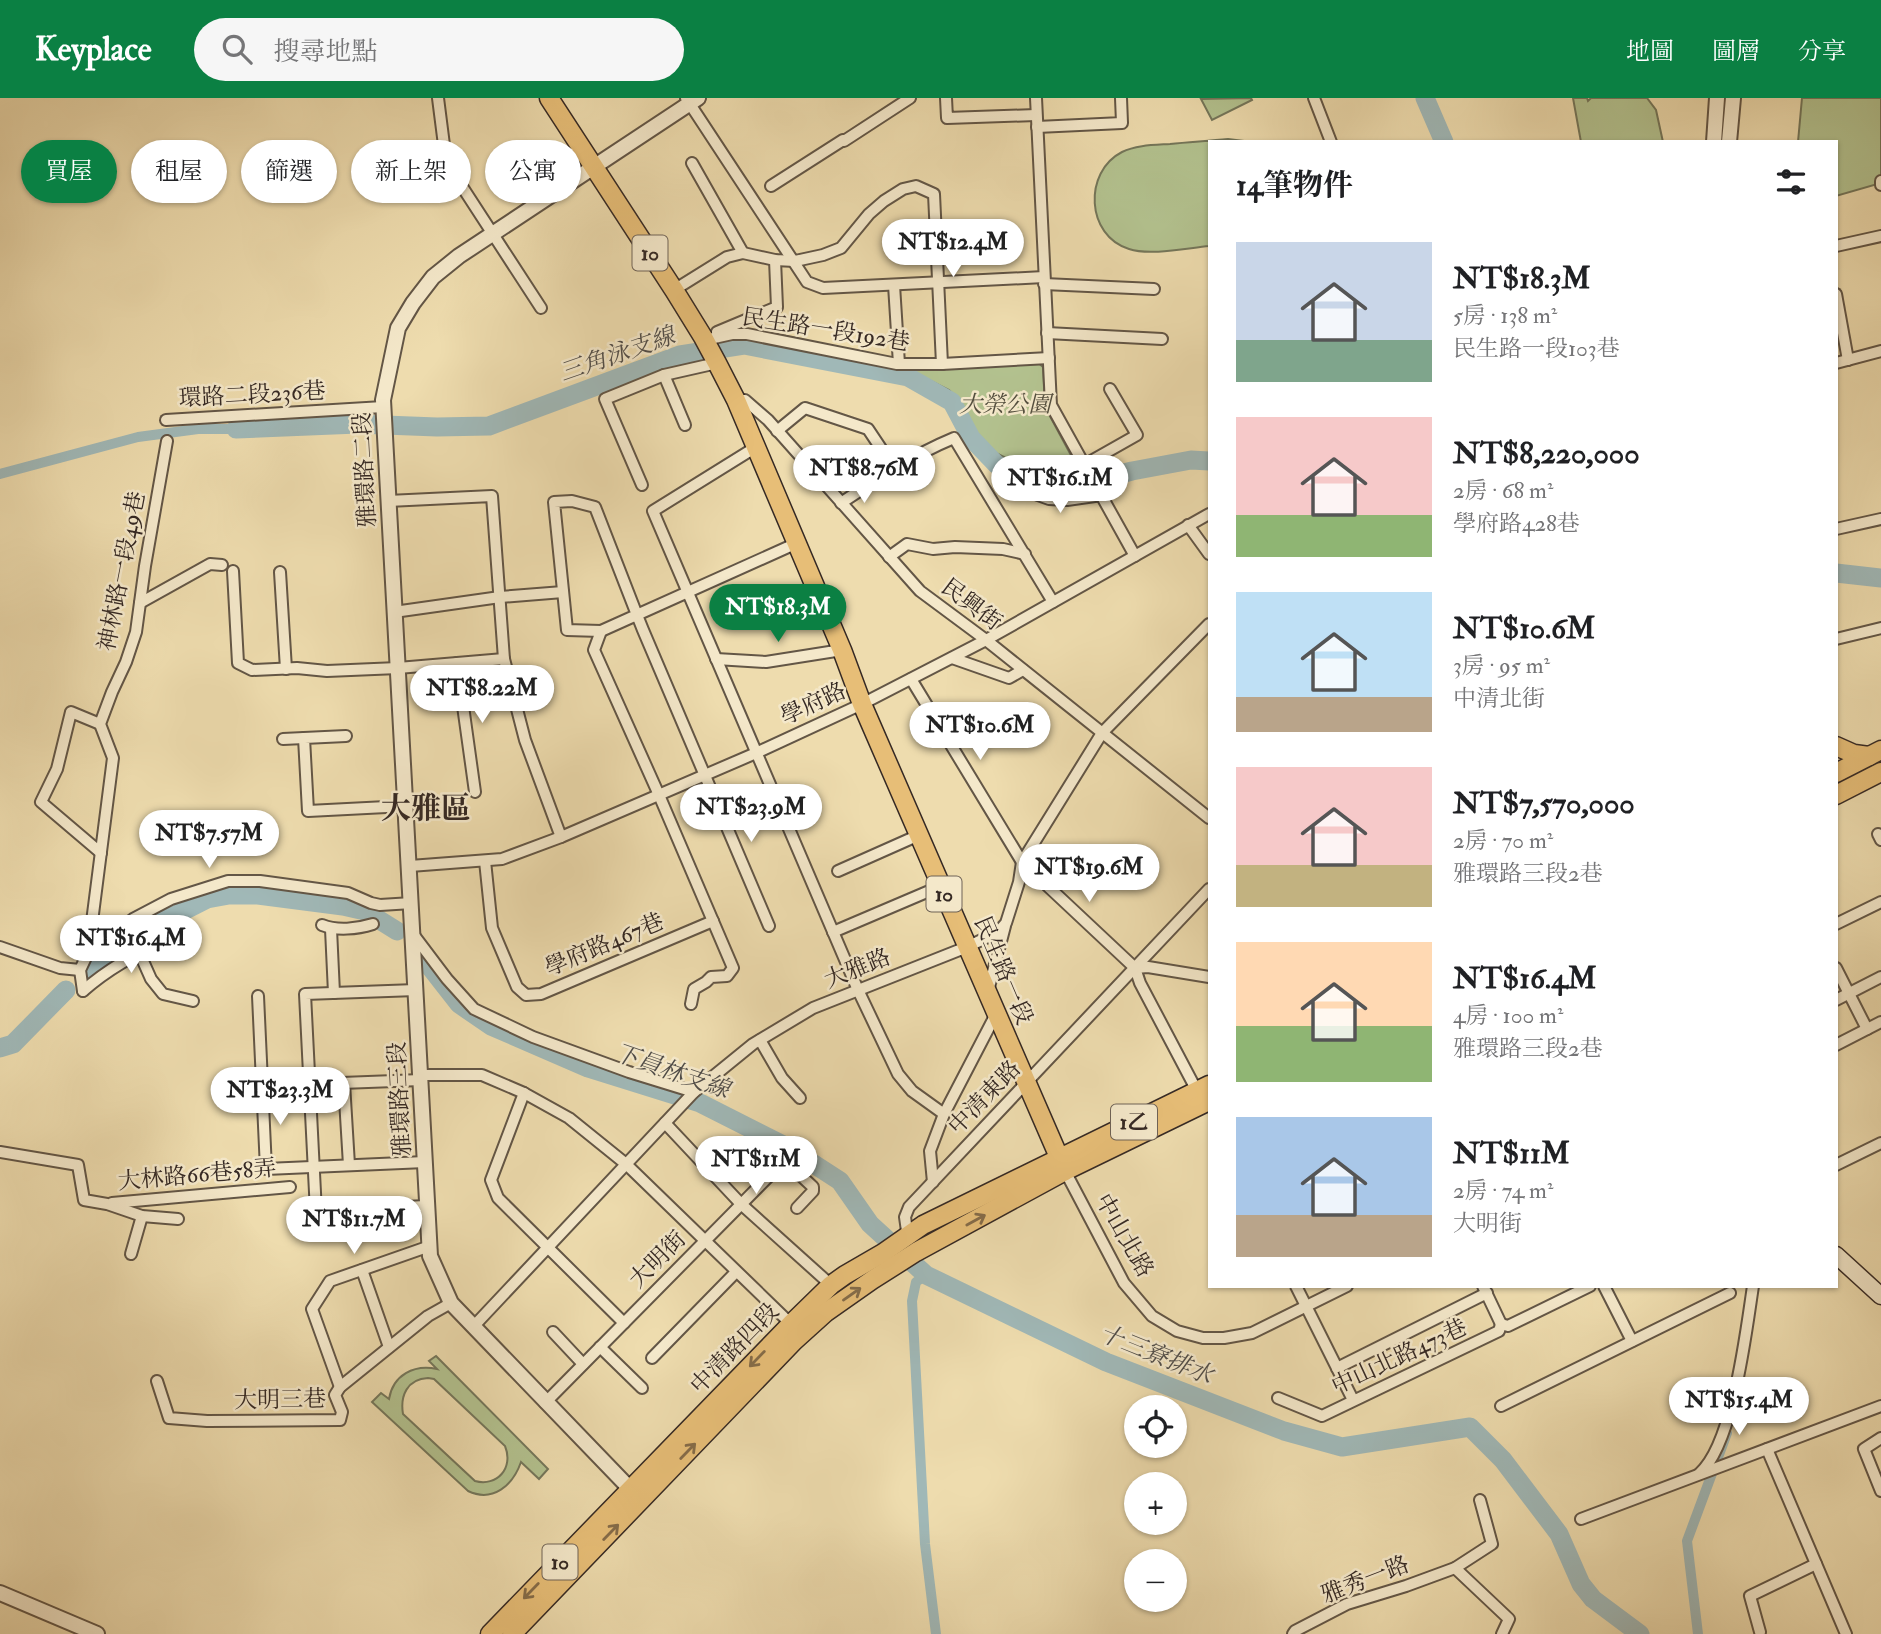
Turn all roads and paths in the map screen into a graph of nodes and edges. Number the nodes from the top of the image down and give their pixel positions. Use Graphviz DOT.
graph roads {
  1 [pos="438,98"];
  2 [pos="549,98"];
  3 [pos="909,98"];
  4 [pos="946,98"];
  5 [pos="1036,98"];
  6 [pos="1121,98"];
  7 [pos="1314,98"];
  8 [pos="1717,98"];
  9 [pos="1733,98"];
  10 [pos="691,100"];
  11 [pos="1037,121"];
  12 [pos="1330,140"];
  13 [pos="1714,140"];
  14 [pos="1729,140"];
  15 [pos="692,163"];
  16 [pos="595,167"];
  17 [pos="771,186"];
  18 [pos="492,234"];
  19 [pos="1881,236"];
  20 [pos="1838,246"];
  21 [pos="743,253"];
  22 [pos="775,260"];
  23 [pos="795,261"];
  24 [pos="1044,281"];
  25 [pos="938,283"];
  26 [pos="894,285"];
  27 [pos="1154,289"];
  28 [pos="674,290"];
  29 [pos="1838,305"];
  30 [pos="541,307"];
  31 [pos="1047,333"];
  32 [pos="704,339"];
  33 [pos="1162,339"];
  34 [pos="1881,351"];
  35 [pos="1049,358"];
  36 [pos="1848,360"];
  37 [pos="1838,362"];
  38 [pos="717,363"];
  39 [pos="898,364"];
  40 [pos="942,364"];
  41 [pos="664,375"];
  42 [pos="1110,389"];
  43 [pos="736,400"];
  44 [pos="383,410"];
  45 [pos="166,419"];
  46 [pos="685,425"];
  47 [pos="777,431"];
  48 [pos="167,442"];
  49 [pos="756,447"];
  50 [pos="1086,467"];
  51 [pos="894,468"];
  52 [pos="642,485"];
  53 [pos="1024,490"];
  54 [pos="1100,493"];
  55 [pos="388,501"];
  56 [pos="841,503"];
  57 [pos="1208,515"];
  58 [pos="1881,519"];
  59 [pos="1188,525"];
  60 [pos="1838,526"];
  61 [pos="797,543"];
  62 [pos="1208,553"];
  63 [pos="1026,554"];
  64 [pos="1135,556"];
  65 [pos="889,557"];
  66 [pos="222,565"];
  67 [pos="233,571"];
  68 [pos="280,572"];
  69 [pos="563,592"];
  70 [pos="687,592"];
  71 [pos="500,597"];
  72 [pos="1053,602"];
  73 [pos="140,603"];
  74 [pos="394,612"];
  75 [pos="637,615"];
  76 [pos="1208,625"];
  77 [pos="1881,628"];
  78 [pos="601,631"];
  79 [pos="1838,639"];
  80 [pos="986,640"];
  81 [pos="842,650"];
  82 [pos="952,658"];
  83 [pos="504,659"];
  84 [pos="716,659"];
  85 [pos="457,663"];
  86 [pos="398,668"];
  87 [pos="286,669"];
  88 [pos="1023,670"];
  89 [pos="911,679"];
  90 [pos="862,704"];
  91 [pos="100,723"];
  92 [pos="1102,733"];
  93 [pos="346,736"];
  94 [pos="304,738"];
  95 [pos="283,739"];
  96 [pos="1838,748"];
  97 [pos="756,752"];
  98 [pos="1875,753"];
  99 [pos="1838,772"];
  100 [pos="1881,772"];
  101 [pos="705,775"];
  102 [pos="475,792"];
  103 [pos="1838,794"];
  104 [pos="659,795"];
  105 [pos="406,807"];
  106 [pos="1208,817"];
  107 [pos="919,835"];
  108 [pos="561,837"];
  109 [pos="101,853"];
  110 [pos="485,861"];
  111 [pos="1022,862"];
  112 [pos="410,866"];
  113 [pos="838,871"];
  114 [pos="941,886"];
  115 [pos="1208,890"];
  116 [pos="1881,902"];
  117 [pos="412,903"];
  118 [pos="713,921"];
  119 [pos="1006,923"];
  120 [pos="1838,923"];
  121 [pos="373,924"];
  122 [pos="769,926"];
  123 [pos="834,932"];
  124 [pos="413,934"];
  125 [pos="168,940"];
  126 [pos="0,947"];
  127 [pos="967,947"];
  128 [pos="139,952"];
  129 [pos="88,953"];
  130 [pos="1135,968"];
  131 [pos="80,970"];
  132 [pos="1838,972"];
  133 [pos="1208,977"];
  134 [pos="1881,977"];
  135 [pos="416,983"];
  136 [pos="858,990"];
  137 [pos="334,993"];
  138 [pos="988,994"];
  139 [pos="1849,994"];
  140 [pos="258,996"];
  141 [pos="1838,999"];
  142 [pos="193,1001"];
  143 [pos="691,1004"];
  144 [pos="996,1014"];
  145 [pos="1881,1022"];
  146 [pos="1867,1029"];
  147 [pos="760,1040"];
  148 [pos="1838,1044"];
  149 [pos="420,1078"];
  150 [pos="344,1083"];
  151 [pos="1026,1084"];
  152 [pos="310,1085"];
  153 [pos="262,1086"];
  154 [pos="694,1092"];
  155 [pos="1205,1092"];
  156 [pos="524,1093"];
  157 [pos="800,1098"];
  158 [pos="944,1114"];
  159 [pos="665,1123"];
  160 [pos="1881,1143"];
  161 [pos="0,1152"];
  162 [pos="425,1161"];
  163 [pos="626,1164"];
  164 [pos="1838,1164"];
  165 [pos="349,1165"];
  166 [pos="1062,1165"];
  167 [pos="314,1167"];
  168 [pos="933,1182"];
  169 [pos="290,1187"];
  170 [pos="107,1204"];
  171 [pos="741,1204"];
  172 [pos="428,1206"];
  173 [pos="797,1208"];
  174 [pos="356,1209"];
  175 [pos="142,1216"];
  176 [pos="178,1219"];
  177 [pos="317,1232"];
  178 [pos="704,1241"];
  179 [pos="430,1246"];
  180 [pos="548,1247"];
  181 [pos="907,1250"];
  182 [pos="131,1254"];
  183 [pos="1838,1257"];
  184 [pos="362,1270"];
  185 [pos="736,1272"];
  186 [pos="831,1285"];
  187 [pos="1297,1288"];
  188 [pos="1343,1288"];
  189 [pos="1586,1288"];
  190 [pos="1605,1288"];
  191 [pos="1754,1288"];
  192 [pos="1485,1290"];
  193 [pos="1730,1293"];
  194 [pos="1881,1296"];
  195 [pos="450,1303"];
  196 [pos="1307,1306"];
  197 [pos="624,1323"];
  198 [pos="791,1324"];
  199 [pos="1501,1324"];
  200 [pos="473,1327"];
  201 [pos="552,1332"];
  202 [pos="1632,1341"];
  203 [pos="389,1347"];
  204 [pos="600,1347"];
  205 [pos="652,1358"];
  206 [pos="583,1364"];
  207 [pos="1337,1368"];
  208 [pos="157,1381"];
  209 [pos="340,1387"];
  210 [pos="642,1388"];
  211 [pos="1278,1398"];
  212 [pos="1353,1401"];
  213 [pos="545,1403"];
  214 [pos="1501,1405"];
  215 [pos="1881,1406"];
  216 [pos="1881,1438"];
  217 [pos="1767,1449"];
  218 [pos="1703,1474"];
  219 [pos="1881,1491"];
  220 [pos="635,1495"];
  221 [pos="1480,1500"];
  222 [pos="1581,1519"];
  223 [pos="1816,1564"];
  224 [pos="1455,1568"];
  225 [pos="0,1593"];
  226 [pos="1760,1632"];
  227 [pos="97,1634"];
  228 [pos="490,1634"];
  229 [pos="512,1634"];
  230 [pos="1293,1634"];
  231 [pos="1502,1634"];
  232 [pos="1846,1634"];
  1 -- 18 [label="street"];
  2 -- 16 [label="main road, 10"];
  3 -- 17 [label="street"];
  4 -- 11 [label="street"];
  5 -- 11 [label="street"];
  6 -- 11 [label="street"];
  7 -- 12 [label="street"];
  8 -- 13 [label="street"];
  9 -- 14 [label="street"];
  10 -- 16 [label="street, 雅環路二段"];
  10 -- 23 [label="street"];
  11 -- 24 [label="street"];
  15 -- 21 [label="street"];
  16 -- 18 [label="street, 雅環路二段"];
  16 -- 28 [label="main road, 10"];
  18 -- 30 [label="street"];
  18 -- 44 [label="street, 雅環路二段"];
  19 -- 20 [label="street"];
  21 -- 22 [label="street"];
  21 -- 28 [label="street"];
  22 -- 23 [label="street"];
  22 -- 32 [label="street"];
  23 -- 25 [label="street"];
  23 -- 26 [label="street"];
  24 -- 25 [label="street"];
  24 -- 27 [label="street"];
  24 -- 31 [label="street"];
  25 -- 26 [label="street"];
  25 -- 40 [label="street"];
  26 -- 39 [label="street"];
  28 -- 32 [label="main road, 10"];
  29 -- 36 [label="street"];
  31 -- 33 [label="street"];
  31 -- 35 [label="street"];
  32 -- 38 [label="main road, 10"];
  32 -- 39 [label="street, 民生路一段192巷"];
  34 -- 36 [label="street"];
  35 -- 40 [label="street, 民生路一段192巷"];
  35 -- 50 [label="street"];
  36 -- 37 [label="street"];
  38 -- 41 [label="street"];
  38 -- 43 [label="main road, 民生路一段 / 10"];
  39 -- 40 [label="street, 民生路一段192巷"];
  41 -- 46 [label="street"];
  41 -- 52 [label="street"];
  42 -- 50 [label="street"];
  43 -- 47 [label="street, 民興街"];
  43 -- 49 [label="main road, 民生路一段 / 10"];
  44 -- 45 [label="street, 環路二段236巷"];
  44 -- 55 [label="street, 雅環路二段"];
  47 -- 51 [label="street"];
  47 -- 56 [label="street, 民興街"];
  48 -- 73 [label="street, 神林路一段49巷"];
  49 -- 61 [label="main road, 民生路一段 / 10"];
  49 -- 70 [label="street"];
  50 -- 54 [label="street"];
  51 -- 56 [label="street"];
  51 -- 63 [label="street"];
  53 -- 54 [label="street"];
  54 -- 64 [label="street"];
  55 -- 71 [label="street"];
  55 -- 74 [label="street, 雅環路二段"];
  56 -- 65 [label="street, 民興街"];
  57 -- 59 [label="street, 學府路"];
  58 -- 60 [label="street"];
  59 -- 62 [label="street"];
  59 -- 64 [label="street, 學府路"];
  61 -- 70 [label="street"];
  61 -- 81 [label="main road, 民生路一段 / 10"];
  63 -- 65 [label="street"];
  63 -- 72 [label="street"];
  64 -- 72 [label="street, 學府路"];
  65 -- 80 [label="street, 民興街"];
  66 -- 73 [label="street"];
  67 -- 87 [label="street"];
  68 -- 87 [label="street"];
  69 -- 71 [label="street"];
  69 -- 75 [label="street"];
  69 -- 78 [label="street"];
  70 -- 75 [label="street"];
  70 -- 84 [label="street"];
  71 -- 74 [label="street"];
  71 -- 83 [label="street"];
  72 -- 80 [label="street, 學府路"];
  73 -- 91 [label="street, 神林路一段49巷"];
  74 -- 86 [label="street, 雅環路二段"];
  75 -- 78 [label="street"];
  75 -- 101 [label="street"];
  76 -- 92 [label="street"];
  77 -- 79 [label="street"];
  78 -- 104 [label="street"];
  80 -- 82 [label="street, 學府路"];
  80 -- 88 [label="street, 民興街"];
  81 -- 84 [label="street"];
  81 -- 90 [label="main road, 民生路一段 / 10"];
  82 -- 88 [label="street"];
  82 -- 89 [label="street, 學府路"];
  83 -- 85 [label="street"];
  83 -- 108 [label="street"];
  84 -- 97 [label="street"];
  85 -- 86 [label="street"];
  85 -- 102 [label="street"];
  86 -- 87 [label="street"];
  86 -- 105 [label="street, 雅環路二段"];
  88 -- 92 [label="street, 民興街"];
  89 -- 90 [label="street, 學府路"];
  89 -- 111 [label="street"];
  90 -- 97 [label="street, 學府路"];
  90 -- 107 [label="main road, 民生路一段 / 10"];
  91 -- 109 [label="street"];
  91 -- 109 [label="street"];
  92 -- 106 [label="street, 民興街"];
  92 -- 111 [label="street"];
  93 -- 94 [label="street"];
  94 -- 95 [label="street"];
  94 -- 105 [label="street"];
  96 -- 98 [label="main road"];
  97 -- 101 [label="street, 學府路"];
  97 -- 123 [label="street"];
  98 -- 99 [label="main road"];
  100 -- 103 [label="main road"];
  101 -- 104 [label="street, 學府路"];
  101 -- 122 [label="street"];
  104 -- 108 [label="street, 學府路"];
  104 -- 118 [label="street"];
  105 -- 112 [label="street, 雅環路二段"];
  107 -- 113 [label="street"];
  107 -- 114 [label="main road, 民生路一段 / 10"];
  108 -- 110 [label="street, 學府路"];
  109 -- 129 [label="street"];
  110 -- 112 [label="street, 學府路"];
  110 -- 118 [label="street, 學府路467巷"];
  111 -- 119 [label="street"];
  111 -- 130 [label="street"];
  112 -- 117 [label="street, 雅環路三段"];
  114 -- 123 [label="street"];
  114 -- 127 [label="main road, 民生路一段 / 10"];
  115 -- 130 [label="street, 中清東路"];
  116 -- 120 [label="street"];
  117 -- 124 [label="street, 雅環路三段"];
  117 -- 129 [label="street"];
  118 -- 143 [label="street"];
  119 -- 127 [label="street, 大雅路"];
  119 -- 138 [label="street"];
  121 -- 137 [label="street"];
  123 -- 136 [label="street"];
  124 -- 135 [label="street, 雅環路三段"];
  124 -- 154 [label="street"];
  125 -- 128 [label="street"];
  126 -- 131 [label="street"];
  127 -- 136 [label="street, 大雅路"];
  127 -- 138 [label="main road, 民生路一段 / 10"];
  128 -- 131 [label="street"];
  128 -- 142 [label="street"];
  129 -- 131 [label="street"];
  130 -- 133 [label="street"];
  130 -- 151 [label="street, 中清東路"];
  130 -- 155 [label="street"];
  132 -- 139 [label="street"];
  134 -- 139 [label="street"];
  135 -- 137 [label="street"];
  135 -- 149 [label="street, 雅環路三段"];
  136 -- 147 [label="street, 大雅路"];
  136 -- 158 [label="street"];
  137 -- 152 [label="street"];
  138 -- 144 [label="main road, 民生路一段 / 10"];
  139 -- 141 [label="street"];
  139 -- 146 [label="street"];
  140 -- 153 [label="street"];
  144 -- 151 [label="main road, 民生路一段 / 10"];
  144 -- 158 [label="street"];
  145 -- 146 [label="street"];
  146 -- 148 [label="street"];
  147 -- 154 [label="street, 大雅路"];
  147 -- 157 [label="street"];
  149 -- 150 [label="street"];
  149 -- 156 [label="street"];
  149 -- 162 [label="street, 雅環路三段"];
  150 -- 152 [label="street"];
  150 -- 165 [label="street"];
  151 -- 166 [label="main road, 民生路一段 / 10"];
  151 -- 168 [label="street, 中清東路"];
  152 -- 153 [label="street"];
  152 -- 167 [label="street"];
  153 -- 167 [label="street"];
  154 -- 159 [label="street, 大雅路"];
  155 -- 166 [label="main road, 1乙"];
  156 -- 163 [label="street"];
  156 -- 180 [label="street"];
  158 -- 168 [label="street"];
  159 -- 163 [label="street, 大雅路"];
  159 -- 171 [label="street"];
  160 -- 164 [label="street"];
  161 -- 170 [label="street, 大林路66巷58弄"];
  162 -- 165 [label="street"];
  162 -- 172 [label="street, 雅環路三段"];
  163 -- 178 [label="street"];
  163 -- 180 [label="street, 大雅路"];
  165 -- 167 [label="street"];
  166 -- 181 [label="main road, 中清路四段 / 10"];
  166 -- 196 [label="street, 中山北路"];
  167 -- 177 [label="street"];
  168 -- 181 [label="street, 中清東路"];
  169 -- 170 [label="street, 大林路66巷58弄"];
  170 -- 175 [label="street, 大林路66巷58弄"];
  171 -- 173 [label="street, 大明街"];
  171 -- 178 [label="street, 大明街"];
  171 -- 186 [label="street"];
  172 -- 174 [label="street"];
  172 -- 179 [label="street, 雅環路三段"];
  175 -- 176 [label="street, 大林路66巷58弄"];
  175 -- 182 [label="street, 大林路66巷58弄"];
  178 -- 185 [label="street"];
  178 -- 197 [label="street, 大明街"];
  179 -- 184 [label="street"];
  179 -- 195 [label="street, 雅環路三段"];
  180 -- 197 [label="street"];
  180 -- 200 [label="street, 大雅路"];
  181 -- 186 [label="main road, 中清路四段 / 10"];
  220 -- 181 [label="main road, 中清路四段 / 10, one-way"];
  183 -- 194 [label="main road"];
  184 -- 203 [label="street"];
  184 -- 209 [label="street"];
  185 -- 198 [label="street"];
  185 -- 205 [label="street"];
  186 -- 198 [label="main road, 中清路四段 / 10"];
  187 -- 196 [label="street"];
  188 -- 196 [label="street, 中山北路"];
  189 -- 199 [label="street"];
  190 -- 202 [label="street"];
  191 -- 218 [label="street"];
  192 -- 199 [label="street, 中山北路473巷"];
  192 -- 207 [label="street, 中山北路473巷"];
  193 -- 202 [label="street"];
  195 -- 200 [label="street, 雅環路三段"];
  195 -- 203 [label="street, 大明三巷"];
  196 -- 207 [label="street"];
  197 -- 204 [label="street, 大明街"];
  198 -- 220 [label="main road, 中清路四段 / 10, one-way"];
  199 -- 212 [label="street, 中山北路473巷"];
  200 -- 213 [label="street, 雅環路三段"];
  201 -- 206 [label="street"];
  202 -- 214 [label="street"];
  203 -- 209 [label="street, 大明三巷"];
  204 -- 206 [label="street, 大明街"];
  204 -- 210 [label="street"];
  206 -- 213 [label="street, 大明街"];
  207 -- 212 [label="street"];
  208 -- 209 [label="street, 大明三巷"];
  211 -- 212 [label="street, 中山北路473巷"];
  213 -- 220 [label="street, 雅環路三段"];
  215 -- 217 [label="street"];
  216 -- 219 [label="street"];
  217 -- 218 [label="street"];
  217 -- 223 [label="street"];
  218 -- 222 [label="street"];
  220 -- 228 [label="main road, 中清路四段 / 10, one-way"];
  229 -- 220 [label="main road, 中清路四段 / 10, one-way"];
  221 -- 224 [label="street, 雅秀一路"];
  223 -- 226 [label="street"];
  223 -- 232 [label="street"];
  224 -- 230 [label="street, 雅秀一路"];
  224 -- 231 [label="street"];
  225 -- 227 [label="street"];
}
